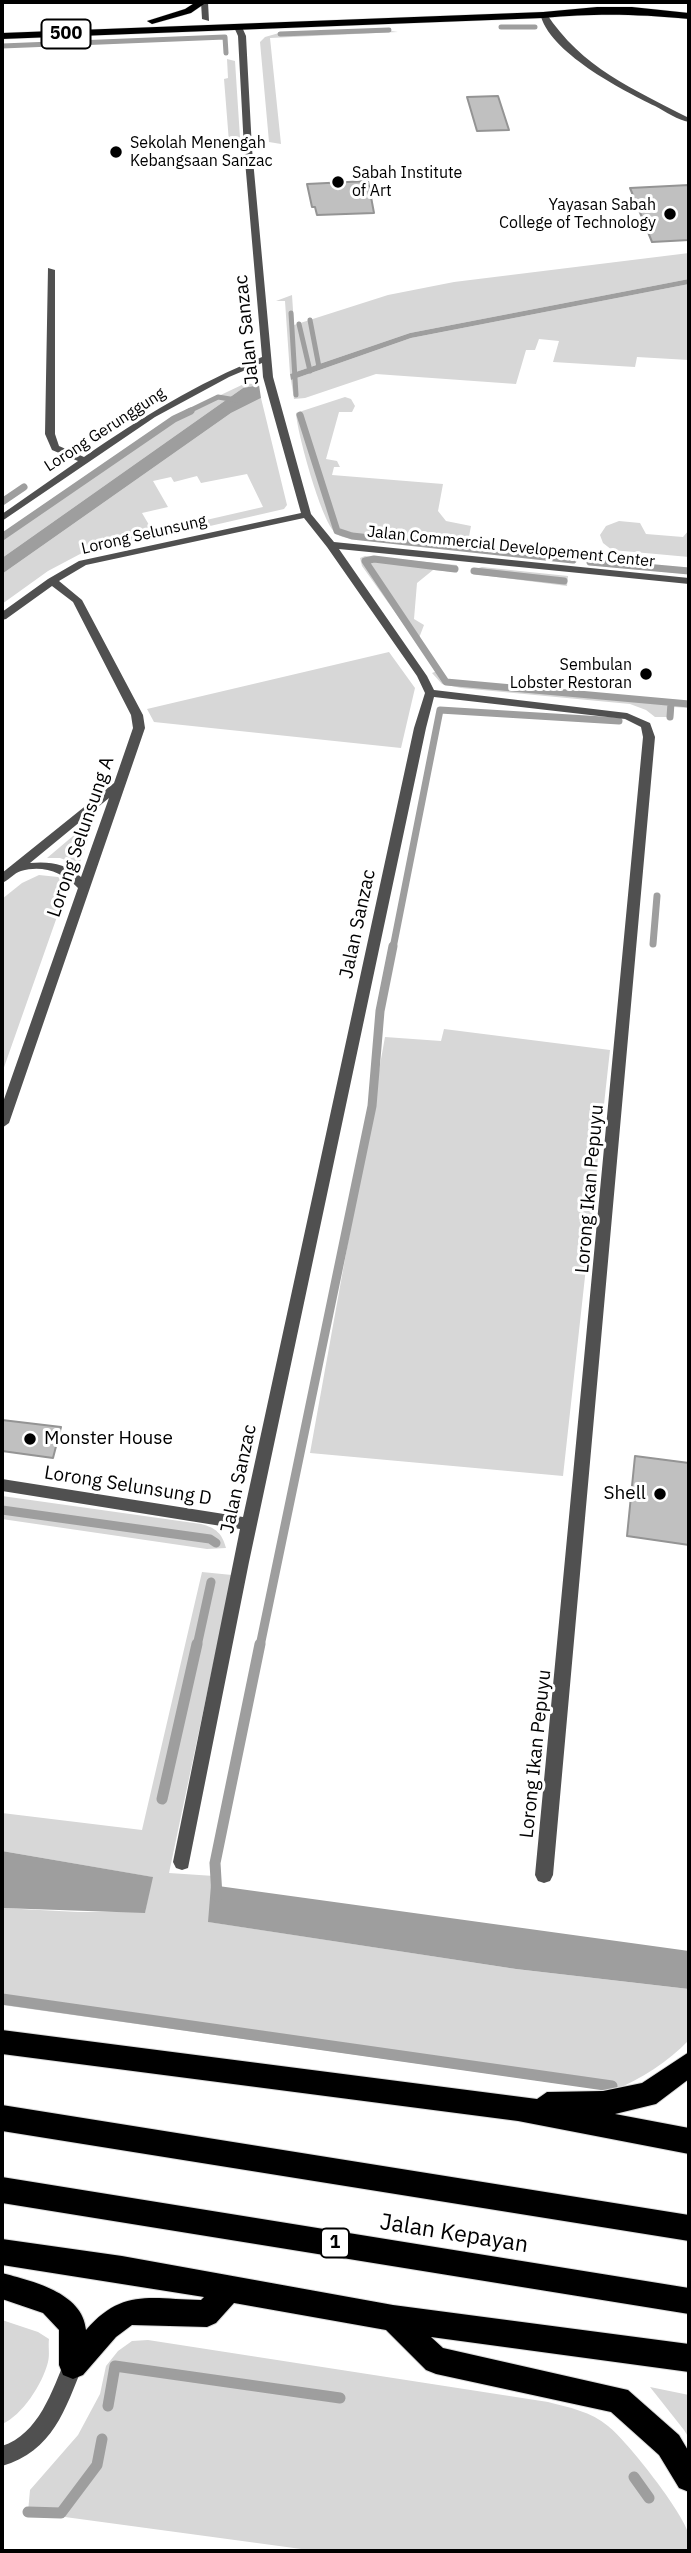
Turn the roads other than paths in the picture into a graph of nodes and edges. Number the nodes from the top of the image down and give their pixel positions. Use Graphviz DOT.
graph roads {
  1 [pos="203,2"];
  2 [pos="577,2"];
  3 [pos="594,2"];
  4 [pos="549,3"];
  5 [pos="522,5"];
  6 [pos="543,15"];
  7 [pos="689,16"];
  8 [pos="206,19"];
  9 [pos="152,21"];
  10 [pos="100,22"];
  11 [pos="278,24"];
  12 [pos="2,26"];
  13 [pos="238,27"];
  14 [pos="179,30"];
  15 [pos="131,32"];
  16 [pos="2,36"];
  17 [pos="688,120"];
  18 [pos="51,271"];
  19 [pos="267,358"];
  20 [pos="85,461"];
  21 [pos="306,515"];
  22 [pos="2,518"];
  23 [pos="331,545"];
  24 [pos="52,581"];
  25 [pos="689,581"];
  26 [pos="2,617"];
  27 [pos="430,693"];
  28 [pos="117,786"];
  29 [pos="15,868"];
  30 [pos="2,879"];
  31 [pos="82,885"];
  32 [pos="2,1123"];
  33 [pos="2,1485"];
  34 [pos="249,1524"];
  35 [pos="182,1863"];
  36 [pos="544,1875"];
  37 [pos="2,2042"];
  38 [pos="689,2064"];
  39 [pos="518,2108"];
  40 [pos="2,2118"];
  41 [pos="689,2141"];
  42 [pos="2,2190"];
  43 [pos="689,2228"];
  44 [pos="2,2252"];
  45 [pos="2,2286"];
  46 [pos="229,2288"];
  47 [pos="689,2301"];
  48 [pos="393,2318"];
  49 [pos="689,2358"];
  50 [pos="73,2365"];
  51 [pos="2,2456"];
  52 [pos="689,2478"];
  1 -- 8 [label="street"];
  1 -- 9 [label="main road"];
  2 -- 4 [label="main road"];
  3 -- 6 [label="main road"];
  5 -- 8 [label="main road, 500"];
  6 -- 7 [label="main road, 500"];
  6 -- 11 [label="main road, 500"];
  6 -- 17 [label="street"];
  8 -- 9 [label="main road, 500"];
  8 -- 11 [label="main road"];
  8 -- 14 [label="main road"];
  9 -- 10 [label="main road, 500"];
  10 -- 12 [label="main road, 500"];
  10 -- 15 [label="main road"];
  11 -- 13 [label="main road, 500"];
  13 -- 14 [label="main road, 500"];
  13 -- 19 [label="street, Jalan Sanzac"];
  14 -- 15 [label="main road, 500"];
  15 -- 16 [label="main road, 500"];
  18 -- 20 [label="street"];
  19 -- 20 [label="street, Lorong Gerunggung"];
  19 -- 21 [label="street, Jalan Sanzac"];
  20 -- 22 [label="street, Lorong Gerunggung"];
  21 -- 23 [label="street, Jalan Sanzac"];
  21 -- 24 [label="street, Lorong Selunsung"];
  23 -- 25 [label="street, Jalan Commercial Developement Center"];
  23 -- 27 [label="street, Jalan Sanzac"];
  24 -- 26 [label="street, Lorong Selunsung"];
  24 -- 28 [label="street, Lorong Selunsung A"];
  27 -- 34 [label="street, Jalan Sanzac"];
  27 -- 36 [label="street, Lorong Ikan Pepuyu"];
  28 -- 29 [label="street"];
  28 -- 31 [label="street, Lorong Selunsung A"];
  29 -- 30 [label="street"];
  29 -- 31 [label="street"];
  31 -- 32 [label="street, Lorong Selunsung A"];
  33 -- 34 [label="street, Lorong Selunsung D"];
  34 -- 35 [label="street, Jalan Sanzac"];
  37 -- 39 [label="highway"];
  38 -- 39 [label="highway"];
  39 -- 41 [label="highway"];
  40 -- 43 [label="highway"];
  42 -- 47 [label="highway, Jalan Kepayan / 1"];
  44 -- 46 [label="highway"];
  45 -- 50 [label="highway"];
  46 -- 48 [label="highway"];
  46 -- 50 [label="highway"];
  48 -- 49 [label="highway"];
  48 -- 52 [label="highway"];
  50 -- 51 [label="street"];
}
